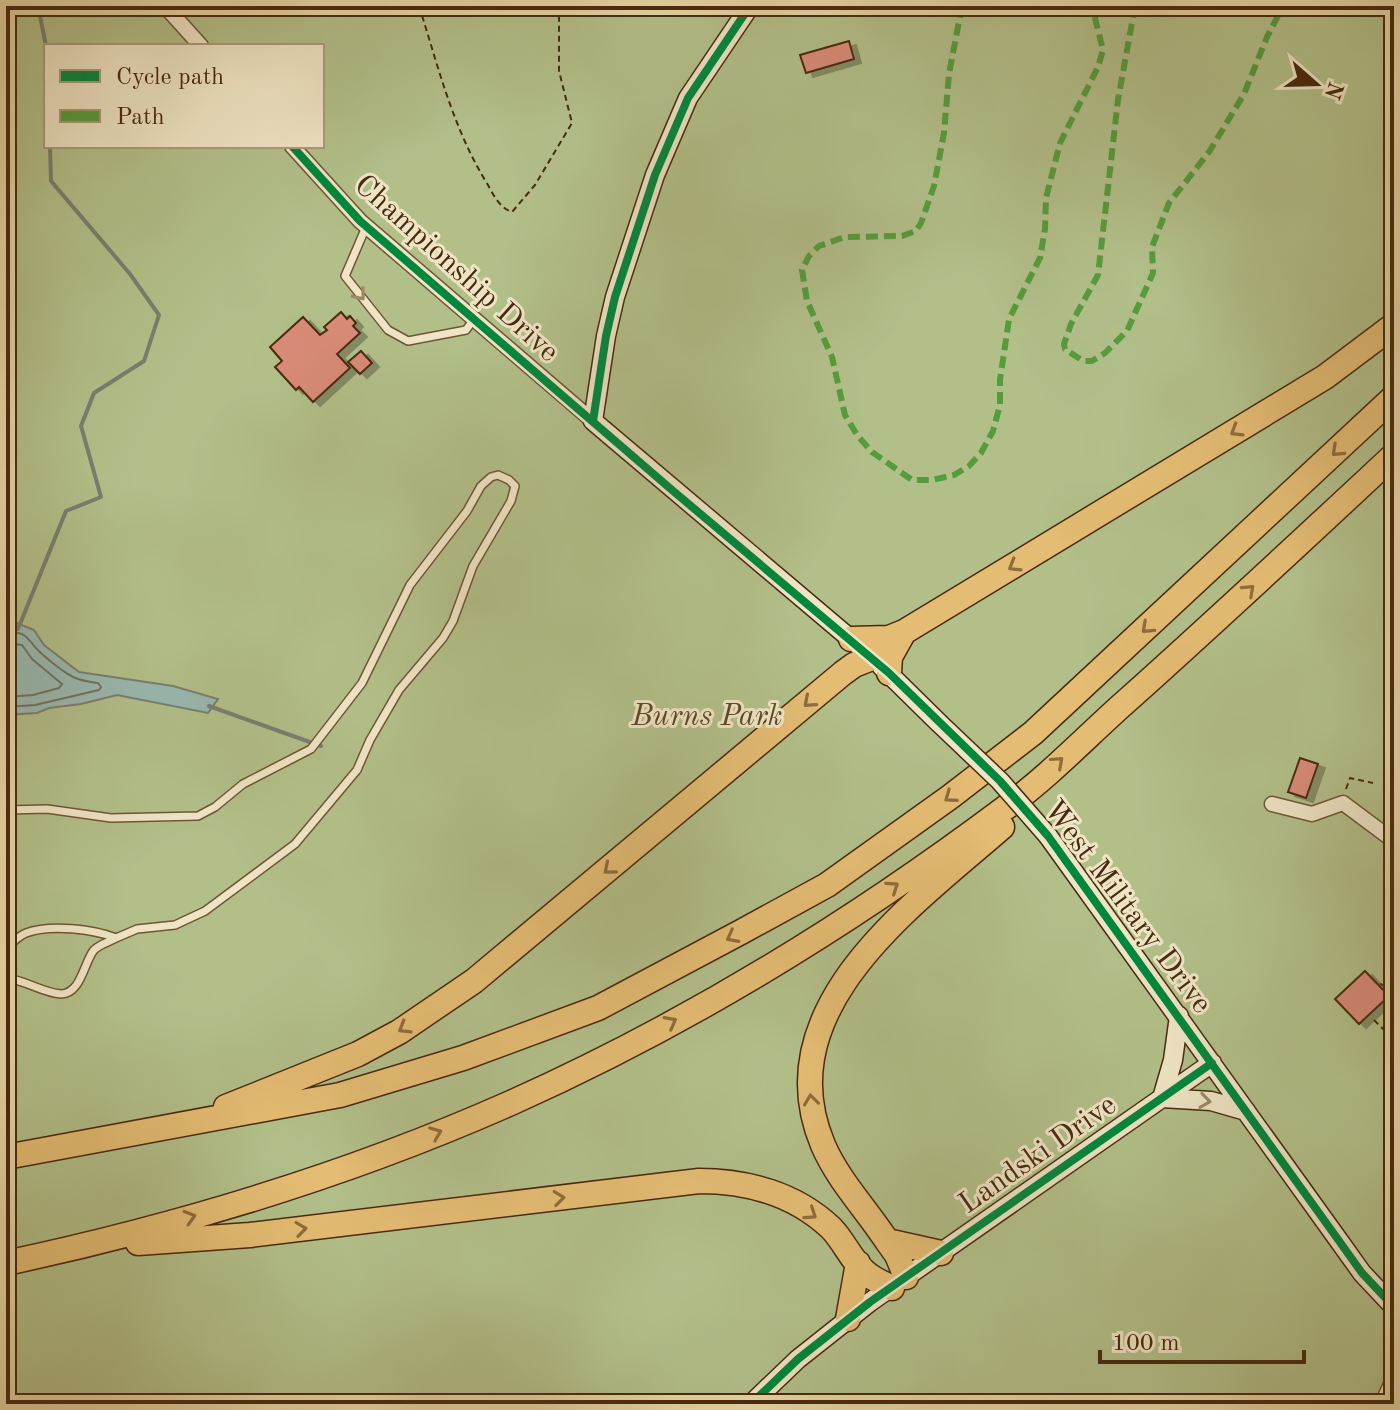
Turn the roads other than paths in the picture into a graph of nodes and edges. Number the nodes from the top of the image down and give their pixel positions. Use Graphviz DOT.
graph roads {
  1 [pos="165,6"];
  2 [pos="750,6"];
  3 [pos="199,44"];
  4 [pos="294,148"];
  5 [pos="366,227"];
  6 [pos="474,319"];
  7 [pos="1394,325"];
  8 [pos="1394,397"];
  9 [pos="593,421"];
  10 [pos="1394,455"];
  11 [pos="904,632"];
  12 [pos="846,634"];
  13 [pos="881,666"];
  14 [pos="835,680"];
  15 [pos="1272,804"];
  16 [pos="1009,806"];
  17 [pos="6,810"];
  18 [pos="1394,841"];
  19 [pos="116,938"];
  20 [pos="6,949"];
  21 [pos="6,978"];
  22 [pos="1179,1016"];
  23 [pos="1212,1063"];
  24 [pos="1162,1098"];
  25 [pos="1246,1111"];
  26 [pos="187,1123"];
  27 [pos="6,1157"];
  28 [pos="887,1241"];
  29 [pos="84,1247"];
  30 [pos="941,1253"];
  31 [pos="6,1263"];
  32 [pos="858,1263"];
  33 [pos="899,1282"];
  34 [pos="1394,1307"];
  35 [pos="848,1319"];
  36 [pos="1394,1369"];
  37 [pos="751,1404"];
  38 [pos="1378,1404"];
  1 -- 3 [label="street"];
  2 -- 9 [label="street"];
  4 -- 5 [label="street, Championship Drive"];
  5 -- 6 [label="street, Championship Drive"];
  5 -- 6 [label="lane, one-way"];
  6 -- 9 [label="street, Championship Drive"];
  7 -- 11 [label="highway, one-way"];
  8 -- 26 [label="highway, one-way"];
  9 -- 12 [label="street, West Military Drive"];
  16 -- 10 [label="highway, one-way"];
  11 -- 12 [label="highway"];
  11 -- 13 [label="highway"];
  12 -- 13 [label="street, West Military Drive"];
  12 -- 14 [label="highway"];
  13 -- 14 [label="highway"];
  13 -- 22 [label="street, West Military Drive, bridge"];
  14 -- 26 [label="highway, one-way"];
  15 -- 18 [label="street"];
  28 -- 16 [label="highway, one-way"];
  29 -- 16 [label="highway, one-way"];
  17 -- 19 [label="lane"];
  19 -- 20 [label="lane"];
  19 -- 21 [label="lane"];
  22 -- 23 [label="street, West Military Drive"];
  22 -- 24 [label="street"];
  23 -- 24 [label="street, Landski Drive"];
  23 -- 25 [label="street, West Military Drive"];
  24 -- 25 [label="street, one-way"];
  24 -- 30 [label="street, Landski Drive"];
  25 -- 34 [label="street, West Military Drive"];
  26 -- 27 [label="highway"];
  28 -- 30 [label="highway"];
  28 -- 33 [label="highway"];
  29 -- 31 [label="highway"];
  29 -- 32 [label="highway, one-way"];
  30 -- 33 [label="street, Landski Drive"];
  32 -- 33 [label="highway"];
  32 -- 35 [label="highway"];
  33 -- 35 [label="street, Landski Drive"];
  35 -- 37 [label="street, Landski Drive"];
  36 -- 38 [label="lane"];
}
